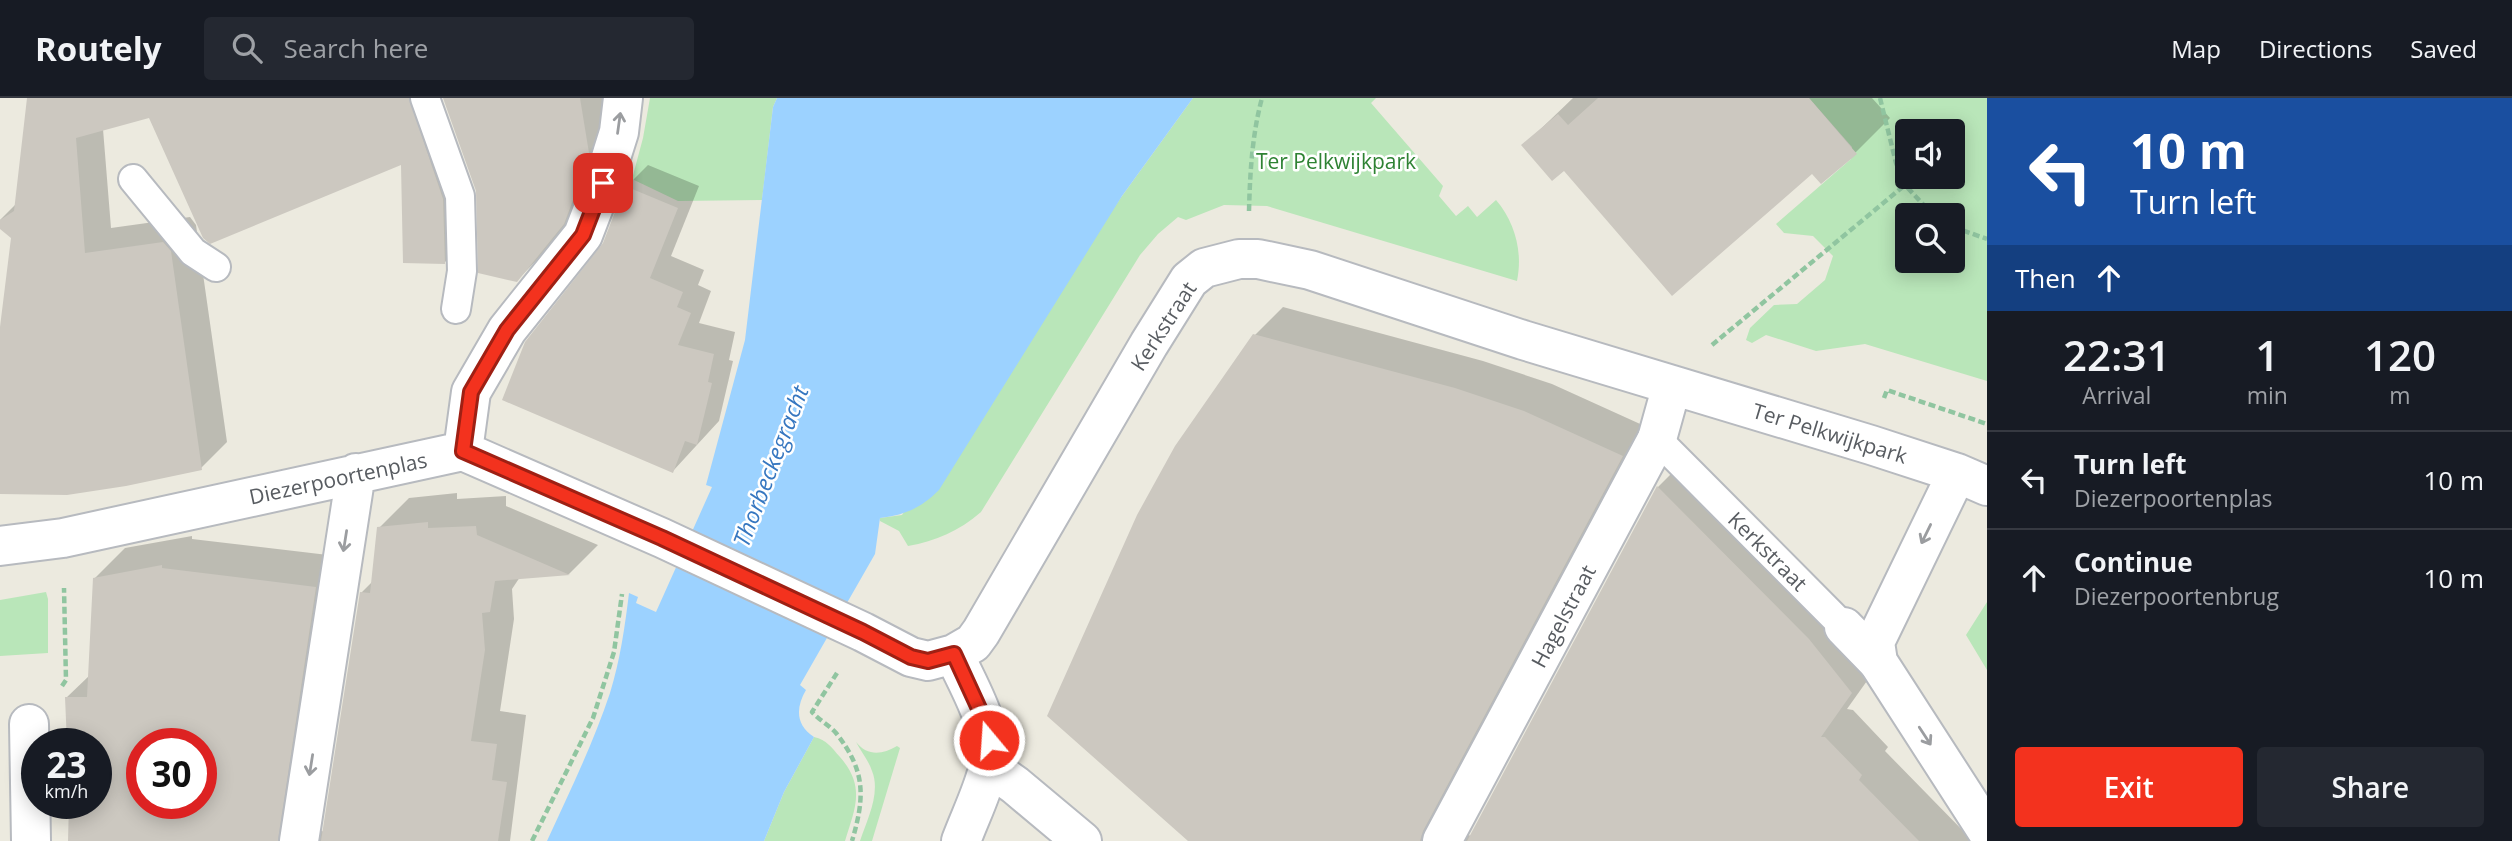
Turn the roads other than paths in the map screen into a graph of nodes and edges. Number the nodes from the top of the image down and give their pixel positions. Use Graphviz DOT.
graph roads {
  1 [pos="425,98"];
  2 [pos="623,98"];
  3 [pos="133,179"];
  4 [pos="216,267"];
  5 [pos="456,309"];
  6 [pos="1672,385"];
  7 [pos="1657,439"];
  8 [pos="463,451"];
  9 [pos="356,473"];
  10 [pos="1972,479"];
  11 [pos="0,546"];
  12 [pos="1844,627"];
  13 [pos="954,654"];
  14 [pos="1878,662"];
  15 [pos="29,724"];
  16 [pos="989,767"];
  17 [pos="1987,831"];
  18 [pos="32,841"];
  19 [pos="299,841"];
  20 [pos="961,841"];
  21 [pos="1082,841"];
  22 [pos="1442,841"];
  1 -- 5 [label="lane"];
  8 -- 2 [label="street, one-way"];
  3 -- 4 [label="lane"];
  6 -- 7 [label="street, Hagelstraat"];
  6 -- 10 [label="street, Ter Pelkwijkpark"];
  6 -- 13 [label="street, Kerkstraat"];
  7 -- 12 [label="lane, Kerkstraat"];
  7 -- 22 [label="street, Hagelstraat"];
  8 -- 9 [label="street, Diezerpoortenplas"];
  8 -- 13 [label="street"];
  9 -- 11 [label="street, Diezerpoortenplas"];
  9 -- 19 [label="street, one-way"];
  10 -- 14 [label="street, one-way"];
  12 -- 14 [label="street, Kerkstraat"];
  13 -- 16 [label="street"];
  14 -- 17 [label="street, Kerkstraat, one-way"];
  15 -- 18 [label="street"];
  16 -- 20 [label="street"];
  16 -- 21 [label="street"];
}
